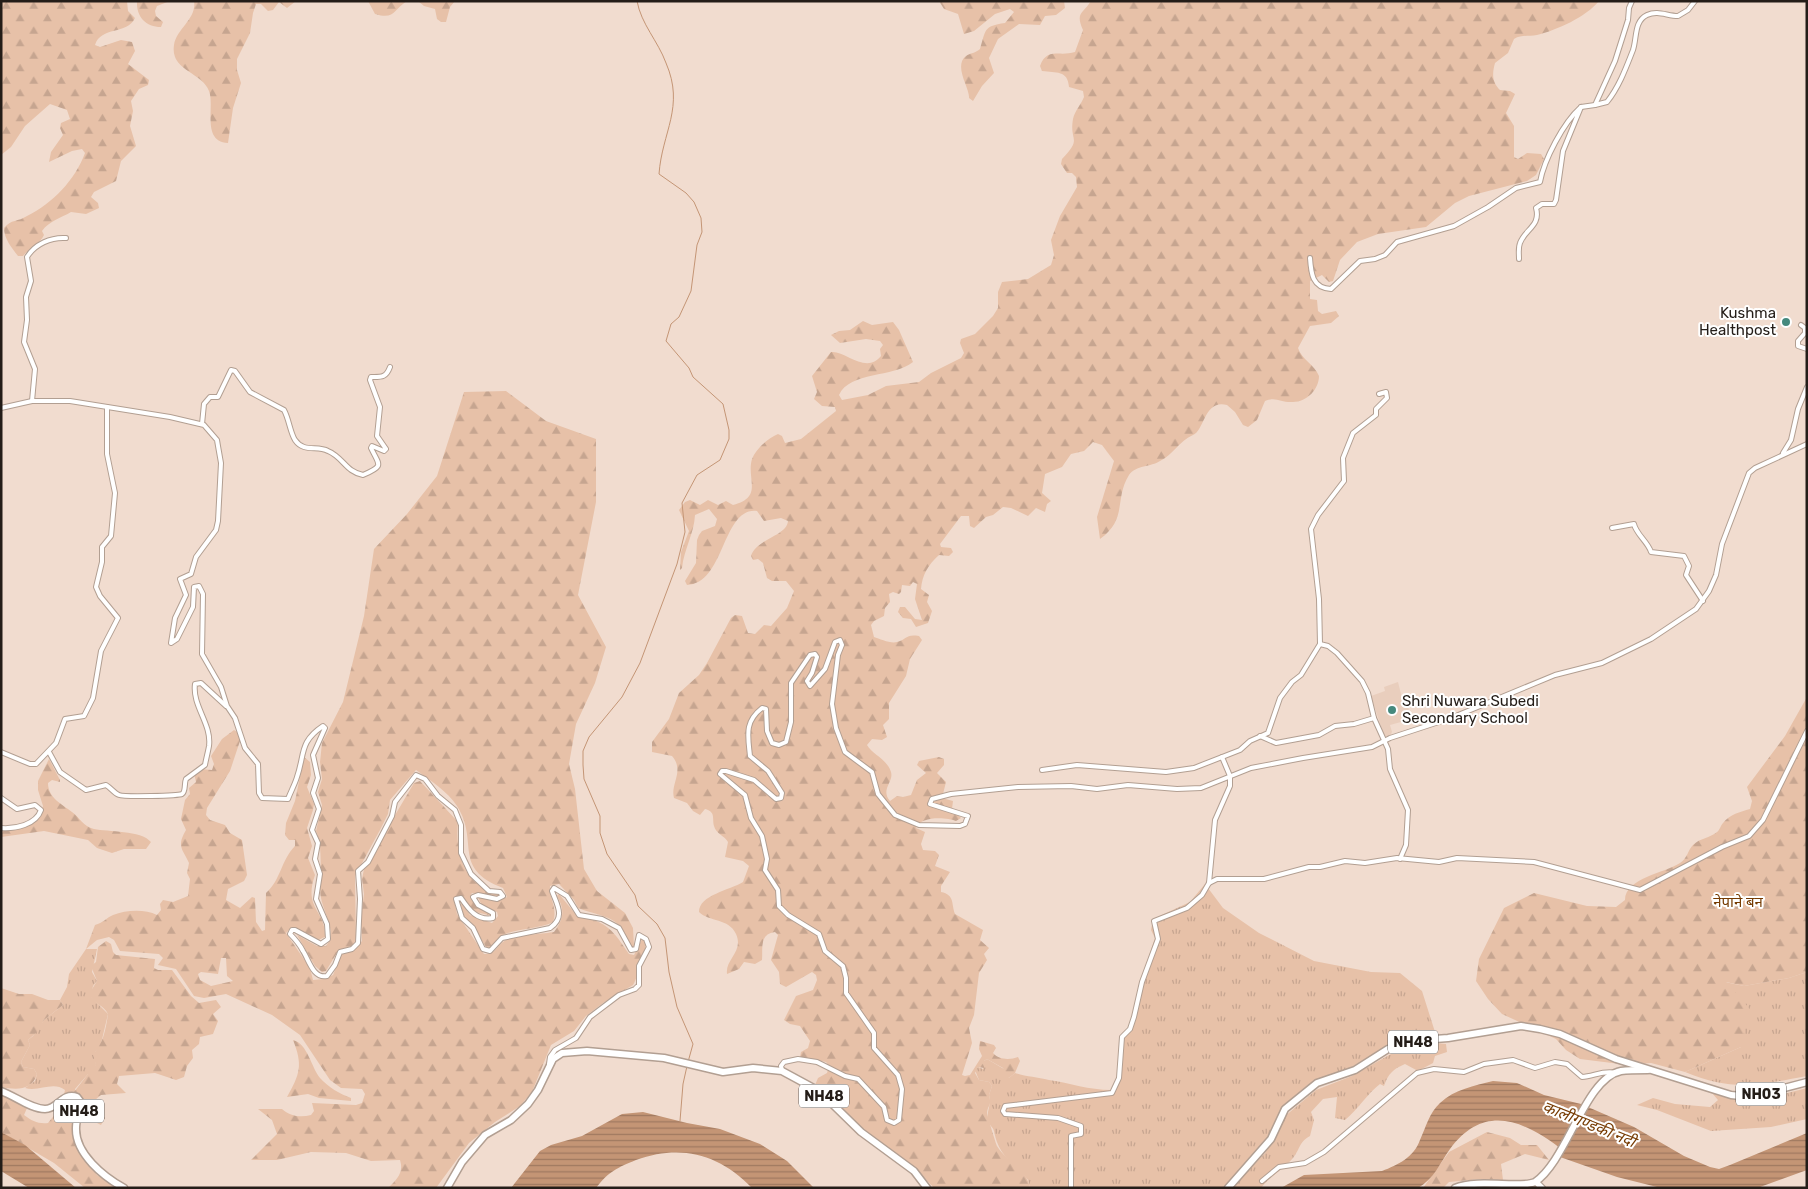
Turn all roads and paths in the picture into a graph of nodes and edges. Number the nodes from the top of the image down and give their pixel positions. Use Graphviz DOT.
graph roads {
  1 [pos="1632,1"];
  2 [pos="1695,1"];
  3 [pos="1595,105"];
  4 [pos="1581,107"];
  5 [pos="66,238"];
  6 [pos="1310,258"];
  7 [pos="1519,259"];
  8 [pos="1801,326"];
  9 [pos="1807,349"];
  10 [pos="390,367"];
  11 [pos="1807,387"];
  12 [pos="1379,394"];
  13 [pos="32,401"];
  14 [pos="107,407"];
  15 [pos="1,408"];
  16 [pos="202,424"];
  17 [pos="1807,444"];
  18 [pos="1782,454"];
  19 [pos="1612,528"];
  20 [pos="1703,600"];
  21 [pos="1320,644"];
  22 [pos="226,706"];
  23 [pos="1374,718"];
  24 [pos="1807,731"];
  25 [pos="1260,736"];
  26 [pos="1385,742"];
  27 [pos="1,752"];
  28 [pos="49,752"];
  29 [pos="1222,758"];
  30 [pos="1042,770"];
  31 [pos="1230,776"];
  32 [pos="1,798"];
  33 [pos="1,828"];
  34 [pos="1400,859"];
  35 [pos="1209,883"];
  36 [pos="550,1066"];
  37 [pos="1648,1070"];
  38 [pos="782,1071"];
  39 [pos="1616,1073"];
  40 [pos="1807,1082"];
  41 [pos="1,1091"];
  42 [pos="1262,1180"];
  43 [pos="1536,1182"];
  44 [pos="448,1187"];
  45 [pos="124,1188"];
  46 [pos="927,1188"];
  47 [pos="1072,1188"];
  48 [pos="1228,1188"];
  49 [pos="1455,1188"];
  50 [pos="1542,1188"];
  1 -- 3 [label="street"];
  2 -- 3 [label="street"];
  3 -- 4 [label="street"];
  4 -- 6 [label="street"];
  4 -- 7 [label="street"];
  5 -- 13 [label="street"];
  8 -- 9 [label="street"];
  10 -- 16 [label="street"];
  11 -- 18 [label="street"];
  12 -- 21 [label="street"];
  13 -- 14 [label="street"];
  13 -- 15 [label="street"];
  14 -- 16 [label="street"];
  14 -- 28 [label="street"];
  16 -- 22 [label="street"];
  17 -- 18 [label="street"];
  18 -- 20 [label="street"];
  19 -- 20 [label="street"];
  20 -- 26 [label="street"];
  21 -- 23 [label="street"];
  21 -- 25 [label="street"];
  22 -- 28 [label="street"];
  22 -- 36 [label="street"];
  23 -- 25 [label="street"];
  23 -- 26 [label="street"];
  24 -- 34 [label="street"];
  25 -- 29 [label="street"];
  26 -- 31 [label="street"];
  26 -- 34 [label="street"];
  27 -- 28 [label="street"];
  29 -- 30 [label="street"];
  29 -- 31 [label="street"];
  31 -- 35 [label="street"];
  31 -- 38 [label="street"];
  32 -- 33 [label="street"];
  34 -- 35 [label="street"];
  35 -- 47 [label="street"];
  36 -- 38 [label="main road, NH48"];
  36 -- 44 [label="main road, NH48"];
  37 -- 39 [label="main road, NH03"];
  37 -- 40 [label="main road, NH03"];
  37 -- 48 [label="main road, NH48"];
  38 -- 46 [label="main road, NH48"];
  39 -- 42 [label="street"];
  39 -- 43 [label="main road"];
  41 -- 45 [label="main road, NH48"];
  43 -- 49 [label="main road"];
  43 -- 50 [label="main road"];
}
